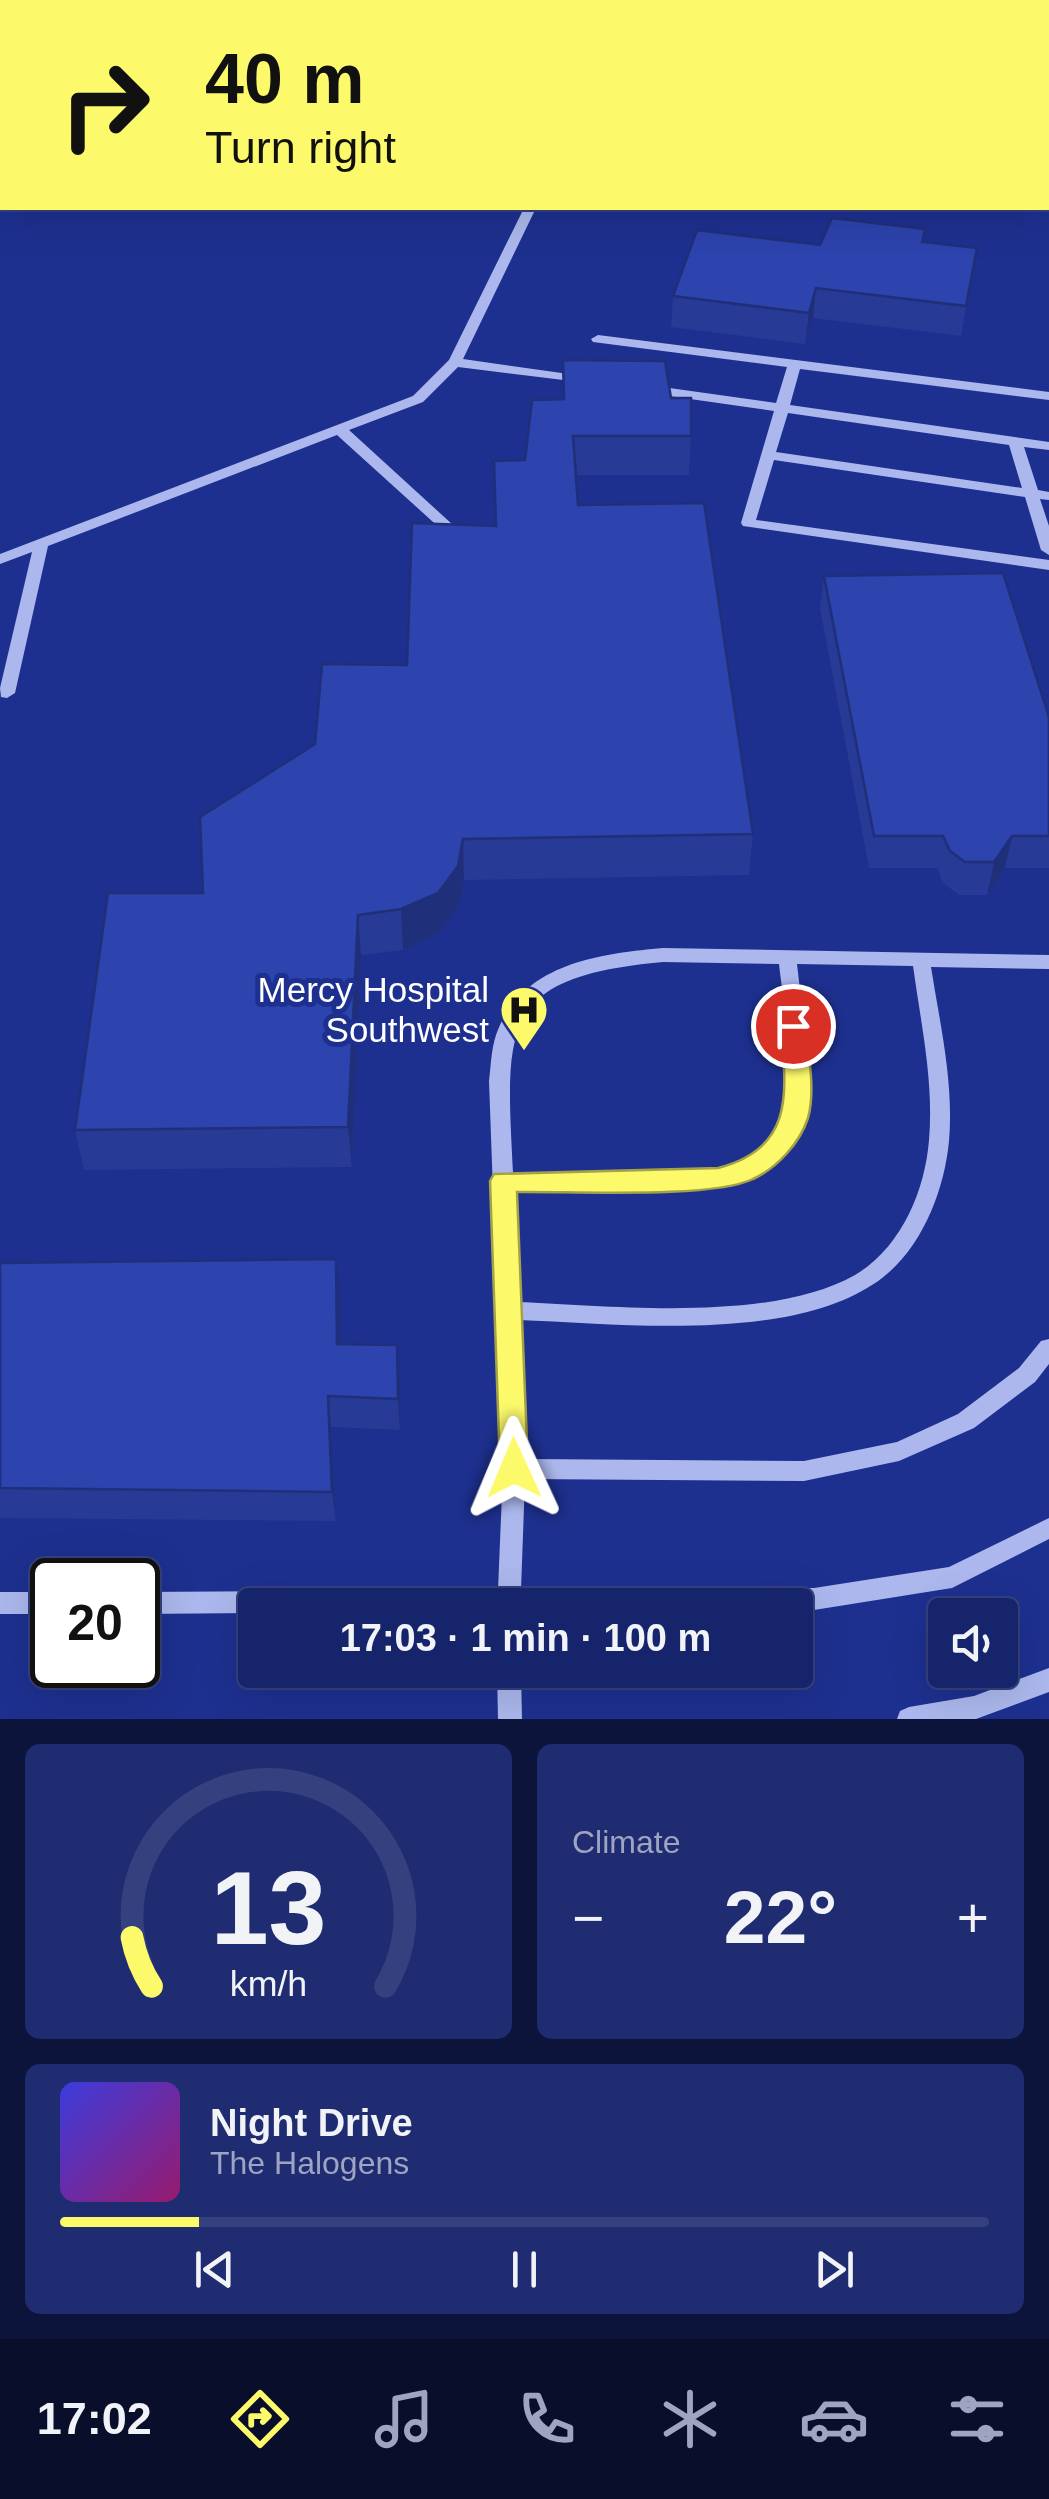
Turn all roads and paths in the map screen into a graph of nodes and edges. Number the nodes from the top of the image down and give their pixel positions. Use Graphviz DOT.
graph roads {
  1 [pos="529,210"];
  2 [pos="598,339"];
  3 [pos="454,362"];
  4 [pos="795,364"];
  5 [pos="590,381"];
  6 [pos="629,386"];
  7 [pos="1049,396"];
  8 [pos="784,408"];
  9 [pos="339,429"];
  10 [pos="1015,441"];
  11 [pos="1049,446"];
  12 [pos="769,455"];
  13 [pos="1032,494"];
  14 [pos="1049,496"];
  15 [pos="448,528"];
  16 [pos="41,544"];
  17 [pos="1049,550"];
  18 [pos="0,559"];
  19 [pos="1049,564"];
  20 [pos="7,693"];
  21 [pos="787,958"];
  22 [pos="921,961"];
  23 [pos="1049,962"];
  24 [pos="504,1181"];
  25 [pos="510,1311"];
  26 [pos="1049,1348"];
  27 [pos="514,1468"];
  28 [pos="1049,1528"];
  29 [pos="510,1588"];
  30 [pos="813,1599"];
  31 [pos="0,1603"];
  32 [pos="30,1603"];
  33 [pos="160,1603"];
  34 [pos="238,1603"];
  35 [pos="1049,1680"];
  36 [pos="510,1688"];
  37 [pos="510,1719"];
  38 [pos="909,1719"];
  1 -- 3 [label="street"];
  2 -- 4 [label="street"];
  3 -- 5 [label="street"];
  3 -- 9 [label="street"];
  4 -- 7 [label="street"];
  4 -- 8 [label="street"];
  6 -- 8 [label="street"];
  8 -- 10 [label="street"];
  8 -- 12 [label="street"];
  9 -- 15 [label="street"];
  9 -- 16 [label="street"];
  10 -- 11 [label="street"];
  10 -- 13 [label="street"];
  12 -- 13 [label="street"];
  12 -- 19 [label="street"];
  13 -- 14 [label="street"];
  13 -- 17 [label="street"];
  16 -- 18 [label="street"];
  16 -- 20 [label="street"];
  21 -- 22 [label="street"];
  21 -- 24 [label="street"];
  21 -- 24 [label="street"];
  22 -- 23 [label="street"];
  22 -- 25 [label="street"];
  24 -- 25 [label="street"];
  25 -- 27 [label="street"];
  26 -- 27 [label="street"];
  27 -- 29 [label="street"];
  28 -- 30 [label="street"];
  31 -- 32 [label="street"];
  33 -- 34 [label="street"];
  35 -- 38 [label="street"];
  36 -- 37 [label="street"];
}
